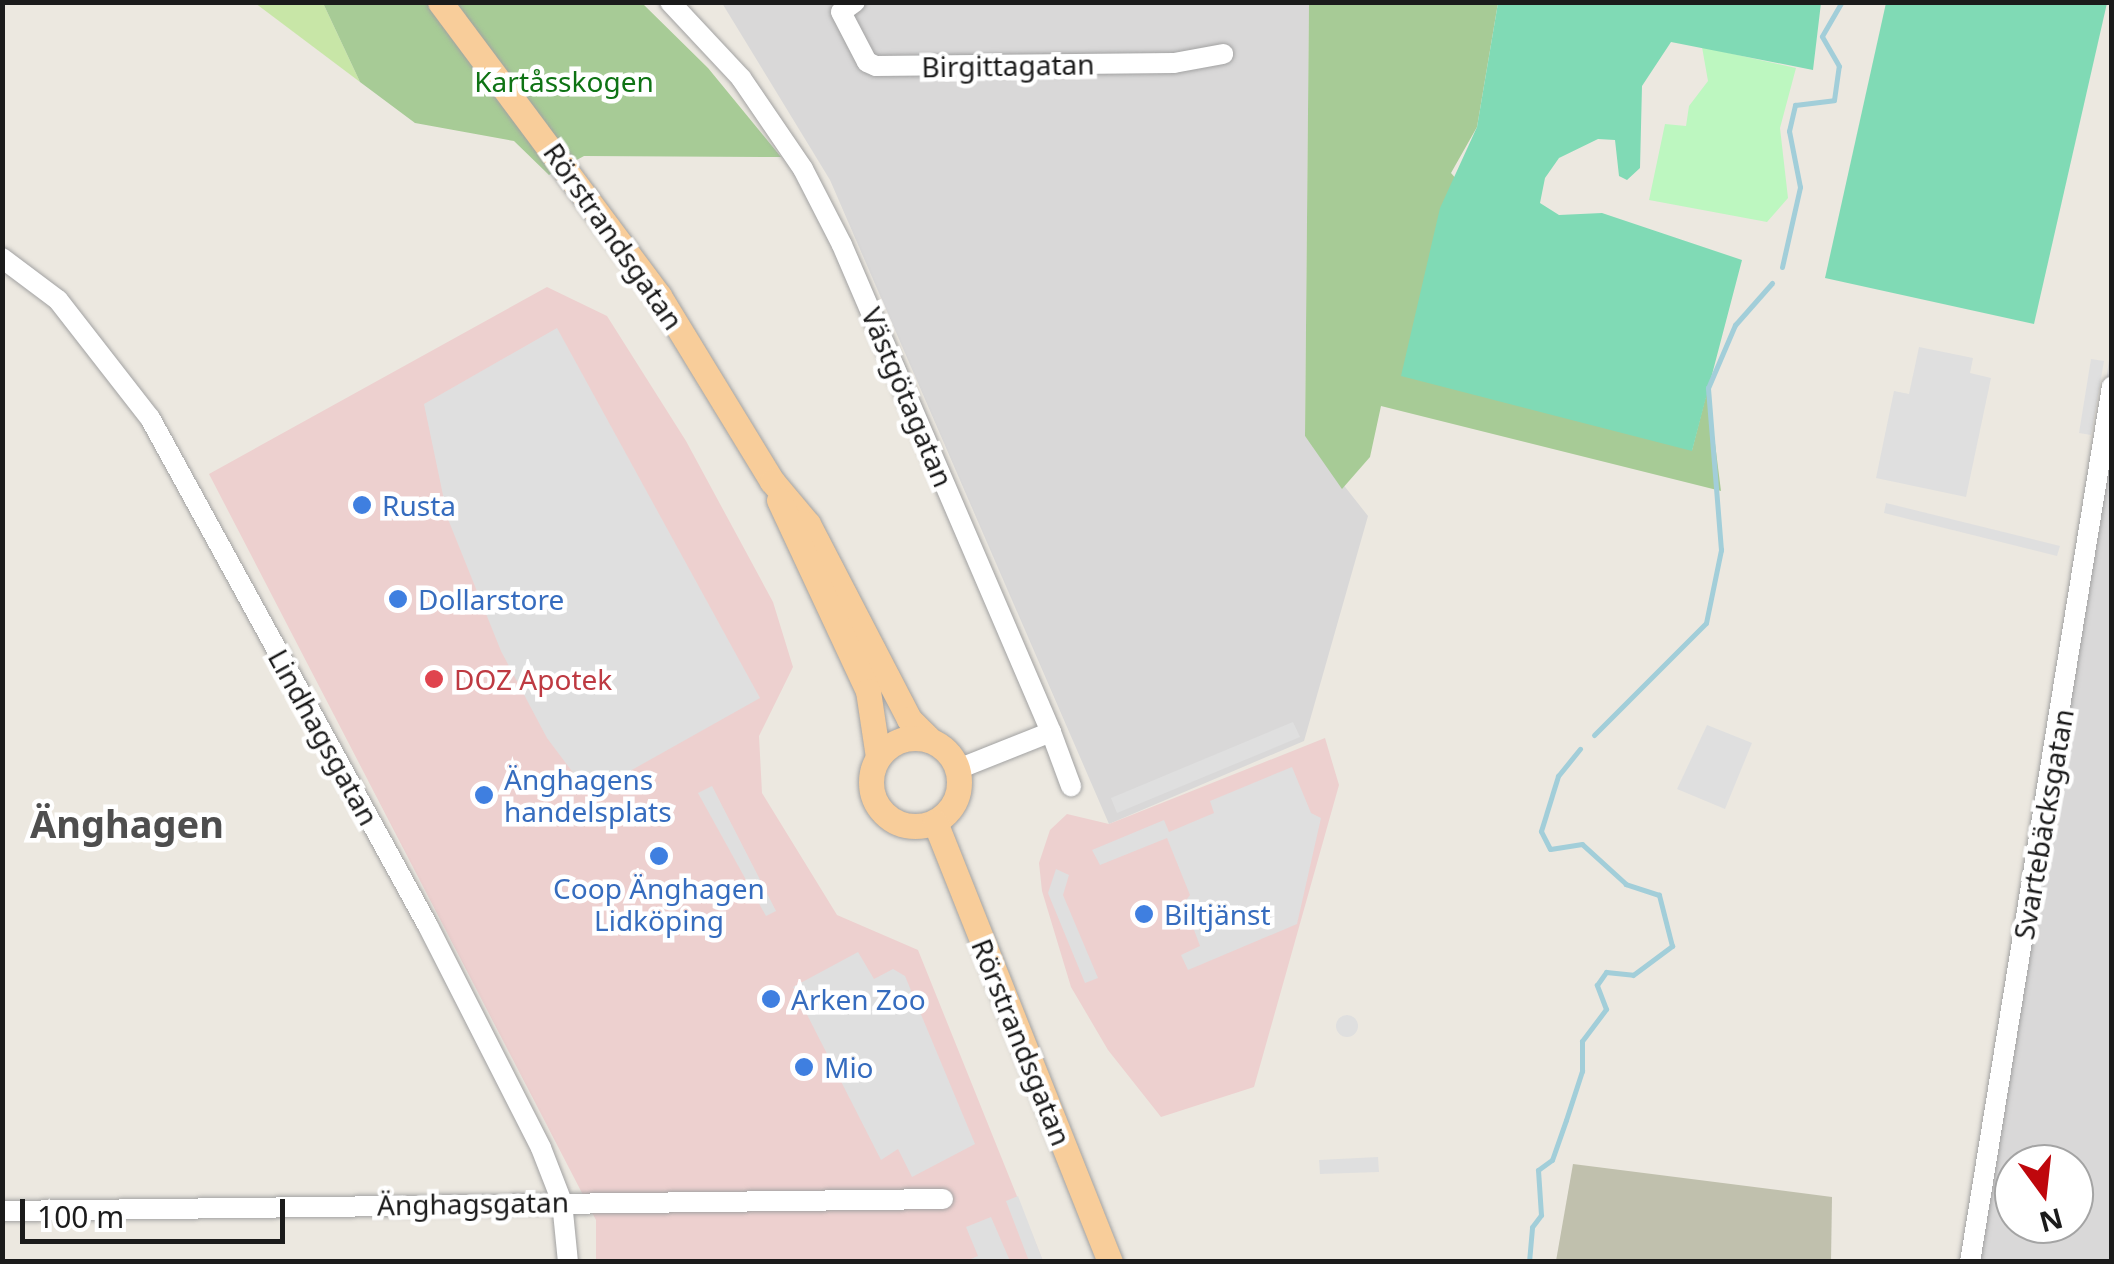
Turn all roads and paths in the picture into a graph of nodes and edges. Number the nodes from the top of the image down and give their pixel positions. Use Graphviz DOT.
graph roads {
  1 [pos="440,2"];
  2 [pos="670,2"];
  3 [pos="855,2"];
  4 [pos="1222,54"];
  5 [pos="2,258"];
  6 [pos="2112,386"];
  7 [pos="772,481"];
  8 [pos="1051,732"];
  9 [pos="930,740"];
  10 [pos="878,757"];
  11 [pos="958,770"];
  12 [pos="1071,786"];
  13 [pos="935,822"];
  14 [pos="943,1199"];
  15 [pos="562,1202"];
  16 [pos="2,1211"];
  17 [pos="568,1262"];
  18 [pos="1110,1262"];
  19 [pos="1970,1262"];
  1 -- 7 [label="main road, Rörstrandsgatan"];
  2 -- 8 [label="street, Västgötagatan"];
  3 -- 4 [label="street, Birgittagatan"];
  5 -- 15 [label="street, Lindhagsgatan"];
  6 -- 19 [label="street, Svartebäcksgatan"];
  7 -- 9 [label="main road, Rörstrandsgatan"];
  7 -- 10 [label="main road, Rörstrandsgatan"];
  8 -- 11 [label="street"];
  8 -- 12 [label="street, Västgötagatan"];
  9 -- 10 [label="main road"];
  9 -- 11 [label="main road, Rörstrandsgatan"];
  10 -- 13 [label="main road, Rörstrandsgatan"];
  11 -- 13 [label="main road"];
  13 -- 18 [label="main road, Rörstrandsgatan"];
  14 -- 15 [label="street, Änghagsgatan"];
  15 -- 16 [label="street, Änghagsgatan"];
  15 -- 17 [label="street, Lindhagsgatan"];
}
